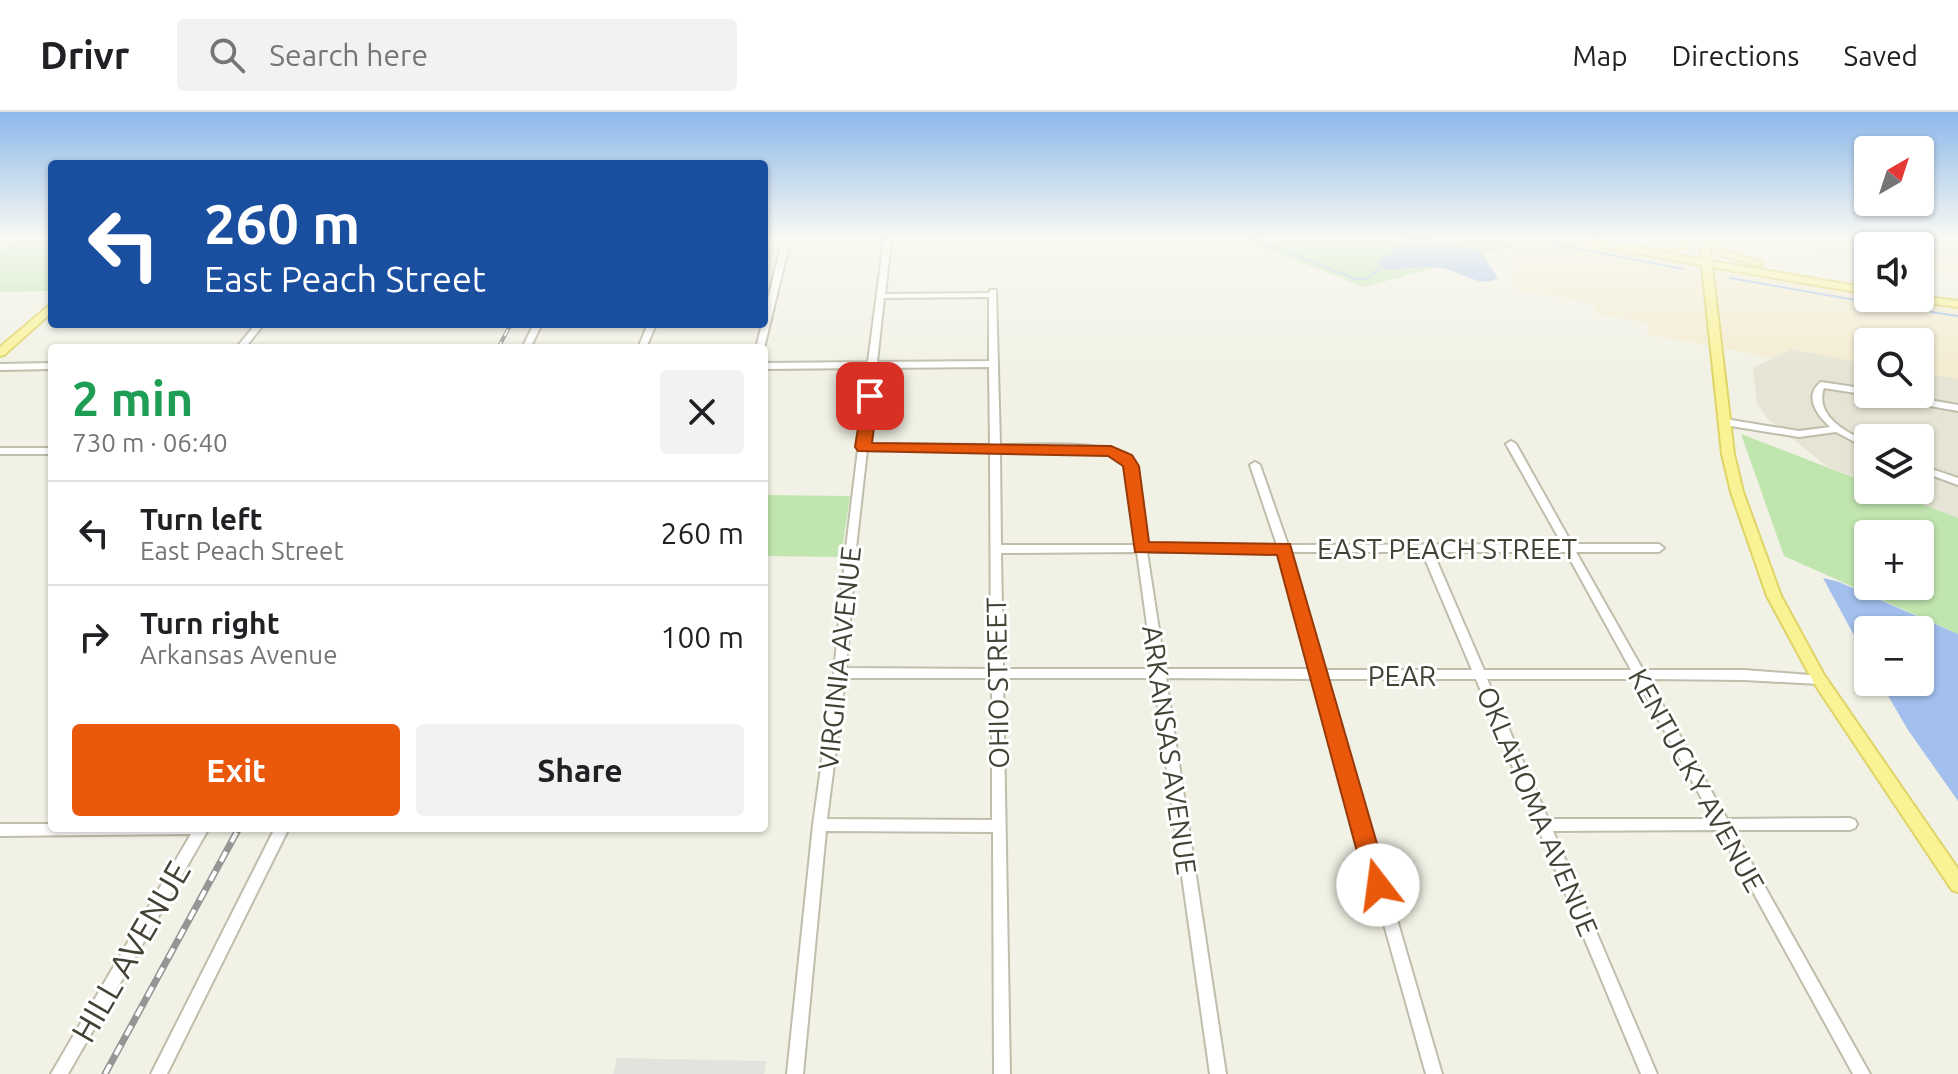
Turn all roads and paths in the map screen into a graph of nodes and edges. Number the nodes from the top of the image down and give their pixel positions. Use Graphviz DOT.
graph roads {
  1 [pos="882,283"];
  2 [pos="1709,283"];
  3 [pos="1818,283"];
  4 [pos="1825,283"];
  5 [pos="1841,286"];
  6 [pos="1854,288"];
  7 [pos="1934,293"];
  8 [pos="881,296"];
  9 [pos="1958,296"];
  10 [pos="1934,301"];
  11 [pos="1958,304"];
  12 [pos="48,310"];
  13 [pos="257,328"];
  14 [pos="243,344"];
  15 [pos="0,353"];
  16 [pos="993,364"];
  17 [pos="874,365"];
  18 [pos="48,366"];
  19 [pos="768,366"];
  20 [pos="0,367"];
  21 [pos="1854,390"];
  22 [pos="1934,404"];
  23 [pos="1958,408"];
  24 [pos="1725,422"];
  25 [pos="1839,429"];
  26 [pos="1854,438"];
  27 [pos="1511,444"];
  28 [pos="863,447"];
  29 [pos="994,449"];
  30 [pos="0,451"];
  31 [pos="48,451"];
  32 [pos="1255,465"];
  33 [pos="1934,473"];
  34 [pos="1958,482"];
  35 [pos="1141,548"];
  36 [pos="1426,548"];
  37 [pos="1567,548"];
  38 [pos="1659,548"];
  39 [pos="995,549"];
  40 [pos="1284,549"];
  41 [pos="840,673"];
  42 [pos="996,673"];
  43 [pos="1158,674"];
  44 [pos="1319,675"];
  45 [pos="1480,675"];
  46 [pos="1638,675"];
  47 [pos="1819,679"];
  48 [pos="1721,824"];
  49 [pos="1850,824"];
  50 [pos="820,825"];
  51 [pos="1544,825"];
  52 [pos="999,826"];
  53 [pos="0,830"];
  54 [pos="48,830"];
  55 [pos="200,832"];
  56 [pos="280,832"];
  57 [pos="1958,884"];
  58 [pos="59,1074"];
  59 [pos="159,1074"];
  60 [pos="795,1074"];
  61 [pos="1002,1074"];
  62 [pos="1218,1074"];
  63 [pos="1434,1074"];
  64 [pos="1649,1074"];
  65 [pos="1862,1074"];
  1 -- 8 [label="street, VIRGINIA AVENUE"];
  2 -- 24 [label="main road"];
  3 -- 5 [label="main road"];
  4 -- 5 [label="main road"];
  5 -- 6 [label="main road"];
  7 -- 9 [label="main road"];
  8 -- 16 [label="street, OHIO STREET"];
  8 -- 17 [label="street, VIRGINIA AVENUE"];
  10 -- 11 [label="main road"];
  12 -- 15 [label="main road"];
  13 -- 14 [label="street"];
  16 -- 17 [label="street"];
  16 -- 29 [label="street, OHIO STREET"];
  17 -- 19 [label="street"];
  17 -- 28 [label="street, VIRGINIA AVENUE"];
  18 -- 20 [label="street"];
  21 -- 25 [label="street"];
  22 -- 23 [label="street"];
  24 -- 25 [label="street"];
  24 -- 47 [label="main road"];
  25 -- 26 [label="street"];
  27 -- 37 [label="street, KENTUCKY AVENUE"];
  28 -- 29 [label="street"];
  28 -- 41 [label="street, VIRGINIA AVENUE"];
  29 -- 35 [label="street, ARKANSAS AVENUE"];
  29 -- 39 [label="street, OHIO STREET"];
  30 -- 31 [label="street"];
  32 -- 40 [label="street"];
  33 -- 34 [label="street"];
  35 -- 39 [label="street, EAST PEACH STREET"];
  35 -- 40 [label="street, EAST PEACH STREET"];
  35 -- 43 [label="street, ARKANSAS AVENUE"];
  36 -- 37 [label="street, EAST PEACH STREET"];
  36 -- 40 [label="street, EAST PEACH STREET"];
  36 -- 45 [label="street, OKLAHOMA AVENUE"];
  37 -- 38 [label="street, EAST PEACH STREET"];
  37 -- 46 [label="street, KENTUCKY AVENUE"];
  39 -- 42 [label="street, OHIO STREET"];
  40 -- 44 [label="street"];
  41 -- 42 [label="street, PEAR"];
  41 -- 50 [label="street, VIRGINIA AVENUE"];
  42 -- 43 [label="street, PEAR"];
  42 -- 52 [label="street, OHIO STREET"];
  43 -- 44 [label="street, PEAR"];
  43 -- 62 [label="street, ARKANSAS AVENUE"];
  44 -- 45 [label="street, PEAR"];
  44 -- 63 [label="street"];
  45 -- 46 [label="street, PEAR"];
  45 -- 51 [label="street, OKLAHOMA AVENUE"];
  46 -- 47 [label="street, PEAR"];
  46 -- 48 [label="street, KENTUCKY AVENUE"];
  47 -- 57 [label="main road"];
  48 -- 49 [label="street"];
  48 -- 51 [label="street"];
  48 -- 65 [label="street, KENTUCKY AVENUE"];
  50 -- 52 [label="street"];
  50 -- 60 [label="street, VIRGINIA AVENUE"];
  51 -- 64 [label="street, OKLAHOMA AVENUE"];
  52 -- 61 [label="street, OHIO STREET"];
  53 -- 54 [label="street"];
  55 -- 58 [label="street, HILL AVENUE"];
  56 -- 59 [label="street"];
}
